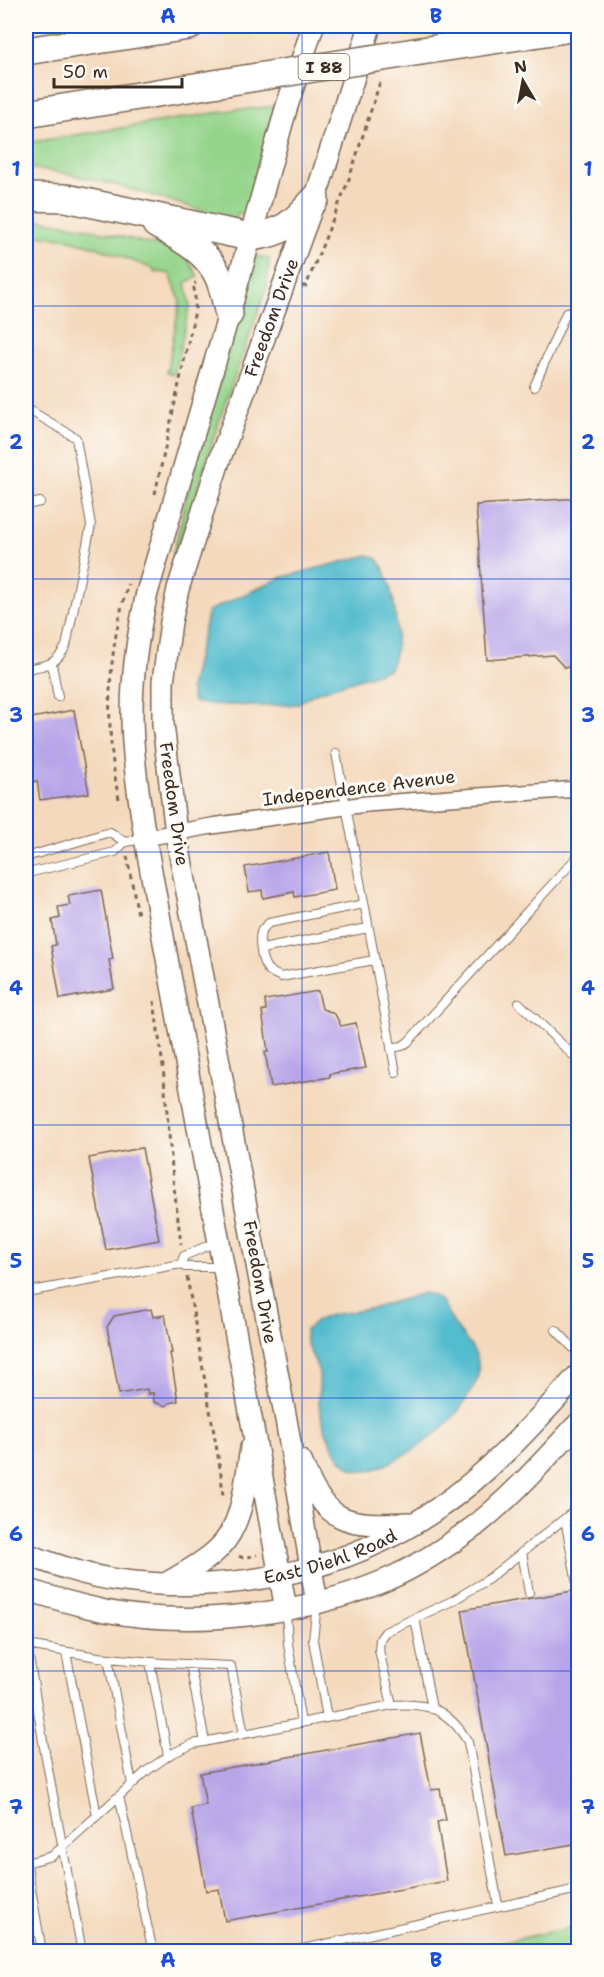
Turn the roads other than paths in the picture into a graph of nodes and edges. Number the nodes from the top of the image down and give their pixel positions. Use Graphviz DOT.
graph roads {
  1 [pos="189,26"];
  2 [pos="313,26"];
  3 [pos="370,26"];
  4 [pos="579,27"];
  5 [pos="26,51"];
  6 [pos="26,114"];
  7 [pos="26,197"];
  8 [pos="315,199"];
  9 [pos="134,212"];
  10 [pos="250,237"];
  11 [pos="579,311"];
  12 [pos="229,314"];
  13 [pos="534,387"];
  14 [pos="26,408"];
  15 [pos="40,502"];
  16 [pos="26,505"];
  17 [pos="52,664"];
  18 [pos="26,669"];
  19 [pos="58,697"];
  20 [pos="336,753"];
  21 [pos="579,789"];
  22 [pos="345,807"];
  23 [pos="176,833"];
  24 [pos="135,840"];
  25 [pos="26,856"];
  26 [pos="579,856"];
  27 [pos="26,871"];
  28 [pos="364,904"];
  29 [pos="368,928"];
  30 [pos="261,950"];
  31 [pos="374,960"];
  32 [pos="519,1003"];
  33 [pos="391,1048"];
  34 [pos="579,1060"];
  35 [pos="396,1073"];
  36 [pos="220,1240"];
  37 [pos="181,1264"];
  38 [pos="225,1268"];
  39 [pos="26,1292"];
  40 [pos="556,1330"];
  41 [pos="579,1353"];
  42 [pos="579,1375"];
  43 [pos="579,1424"];
  44 [pos="286,1425"];
  45 [pos="254,1433"];
  46 [pos="579,1508"];
  47 [pos="565,1519"];
  48 [pos="414,1523"];
  49 [pos="522,1552"];
  50 [pos="26,1554"];
  51 [pos="312,1568"];
  52 [pos="280,1576"];
  53 [pos="165,1584"];
  54 [pos="577,1584"];
  55 [pos="26,1589"];
  56 [pos="529,1593"];
  57 [pos="318,1603"];
  58 [pos="286,1609"];
  59 [pos="415,1618"];
  60 [pos="27,1645"];
  61 [pos="66,1652"];
  62 [pos="108,1658"];
  63 [pos="150,1662"];
  64 [pos="190,1664"];
  65 [pos="392,1706"];
  66 [pos="432,1708"];
  67 [pos="327,1718"];
  68 [pos="301,1723"];
  69 [pos="244,1734"];
  70 [pos="205,1742"];
  71 [pos="168,1756"];
  72 [pos="132,1784"];
  73 [pos="119,1796"];
  74 [pos="97,1815"];
  75 [pos="63,1845"];
  76 [pos="26,1861"];
  77 [pos="579,1889"];
  78 [pos="498,1905"];
  79 [pos="42,1952"];
  80 [pos="82,1952"];
  81 [pos="153,1952"];
  82 [pos="289,1952"];
  1 -- 5 [label="highway"];
  2 -- 10 [label="street, Freedom Drive"];
  3 -- 8 [label="street, Freedom Drive"];
  4 -- 6 [label="highway, I 88, bridge"];
  7 -- 9 [label="highway"];
  8 -- 10 [label="highway"];
  8 -- 23 [label="street, Freedom Drive"];
  9 -- 10 [label="highway"];
  9 -- 12 [label="highway"];
  10 -- 12 [label="street, Freedom Drive"];
  11 -- 13 [label="lane"];
  12 -- 24 [label="street, Freedom Drive"];
  14 -- 17 [label="lane"];
  15 -- 16 [label="lane"];
  17 -- 18 [label="lane"];
  17 -- 19 [label="lane"];
  20 -- 22 [label="lane"];
  21 -- 22 [label="street, Independence Avenue"];
  22 -- 23 [label="street, Independence Avenue"];
  22 -- 28 [label="lane"];
  23 -- 24 [label="street, Independence Avenue"];
  23 -- 44 [label="street, Freedom Drive"];
  24 -- 25 [label="lane"];
  24 -- 27 [label="lane"];
  24 -- 36 [label="street, Freedom Drive"];
  26 -- 33 [label="lane"];
  28 -- 29 [label="lane"];
  28 -- 30 [label="lane"];
  29 -- 30 [label="lane"];
  29 -- 31 [label="lane"];
  30 -- 31 [label="lane"];
  31 -- 33 [label="lane"];
  32 -- 34 [label="lane"];
  33 -- 35 [label="lane"];
  36 -- 37 [label="lane"];
  36 -- 38 [label="street, Freedom Drive"];
  37 -- 38 [label="lane"];
  37 -- 39 [label="lane"];
  38 -- 45 [label="street, Freedom Drive"];
  40 -- 41 [label="lane"];
  42 -- 48 [label="street, East Diehl Road"];
  43 -- 57 [label="street, East Diehl Road"];
  44 -- 48 [label="street"];
  44 -- 51 [label="street, Freedom Drive"];
  45 -- 52 [label="street, Freedom Drive"];
  45 -- 53 [label="street"];
  46 -- 47 [label="lane"];
  47 -- 49 [label="lane"];
  47 -- 54 [label="lane"];
  48 -- 51 [label="street, East Diehl Road"];
  49 -- 56 [label="lane"];
  49 -- 59 [label="lane"];
  50 -- 53 [label="street, East Diehl Road"];
  51 -- 52 [label="street, East Diehl Road"];
  51 -- 57 [label="street, Freedom Drive"];
  52 -- 53 [label="street, East Diehl Road"];
  52 -- 58 [label="street, Freedom Drive"];
  55 -- 58 [label="street, East Diehl Road"];
  57 -- 58 [label="street, East Diehl Road"];
  57 -- 67 [label="lane"];
  58 -- 68 [label="lane"];
  59 -- 65 [label="lane"];
  59 -- 66 [label="lane"];
  60 -- 61 [label="lane"];
  60 -- 75 [label="lane"];
  61 -- 62 [label="lane"];
  61 -- 74 [label="lane"];
  62 -- 63 [label="lane"];
  62 -- 72 [label="lane"];
  63 -- 64 [label="lane"];
  63 -- 71 [label="lane"];
  64 -- 69 [label="lane"];
  64 -- 70 [label="lane"];
  65 -- 66 [label="lane"];
  65 -- 67 [label="lane"];
  66 -- 78 [label="lane"];
  67 -- 68 [label="lane"];
  68 -- 69 [label="lane"];
  69 -- 70 [label="lane"];
  70 -- 71 [label="lane"];
  71 -- 72 [label="lane"];
  72 -- 73 [label="lane"];
  73 -- 74 [label="lane"];
  73 -- 81 [label="lane"];
  74 -- 75 [label="lane"];
  75 -- 76 [label="lane"];
  75 -- 80 [label="lane"];
  76 -- 79 [label="lane"];
  77 -- 78 [label="lane"];
  78 -- 82 [label="lane"];
}
